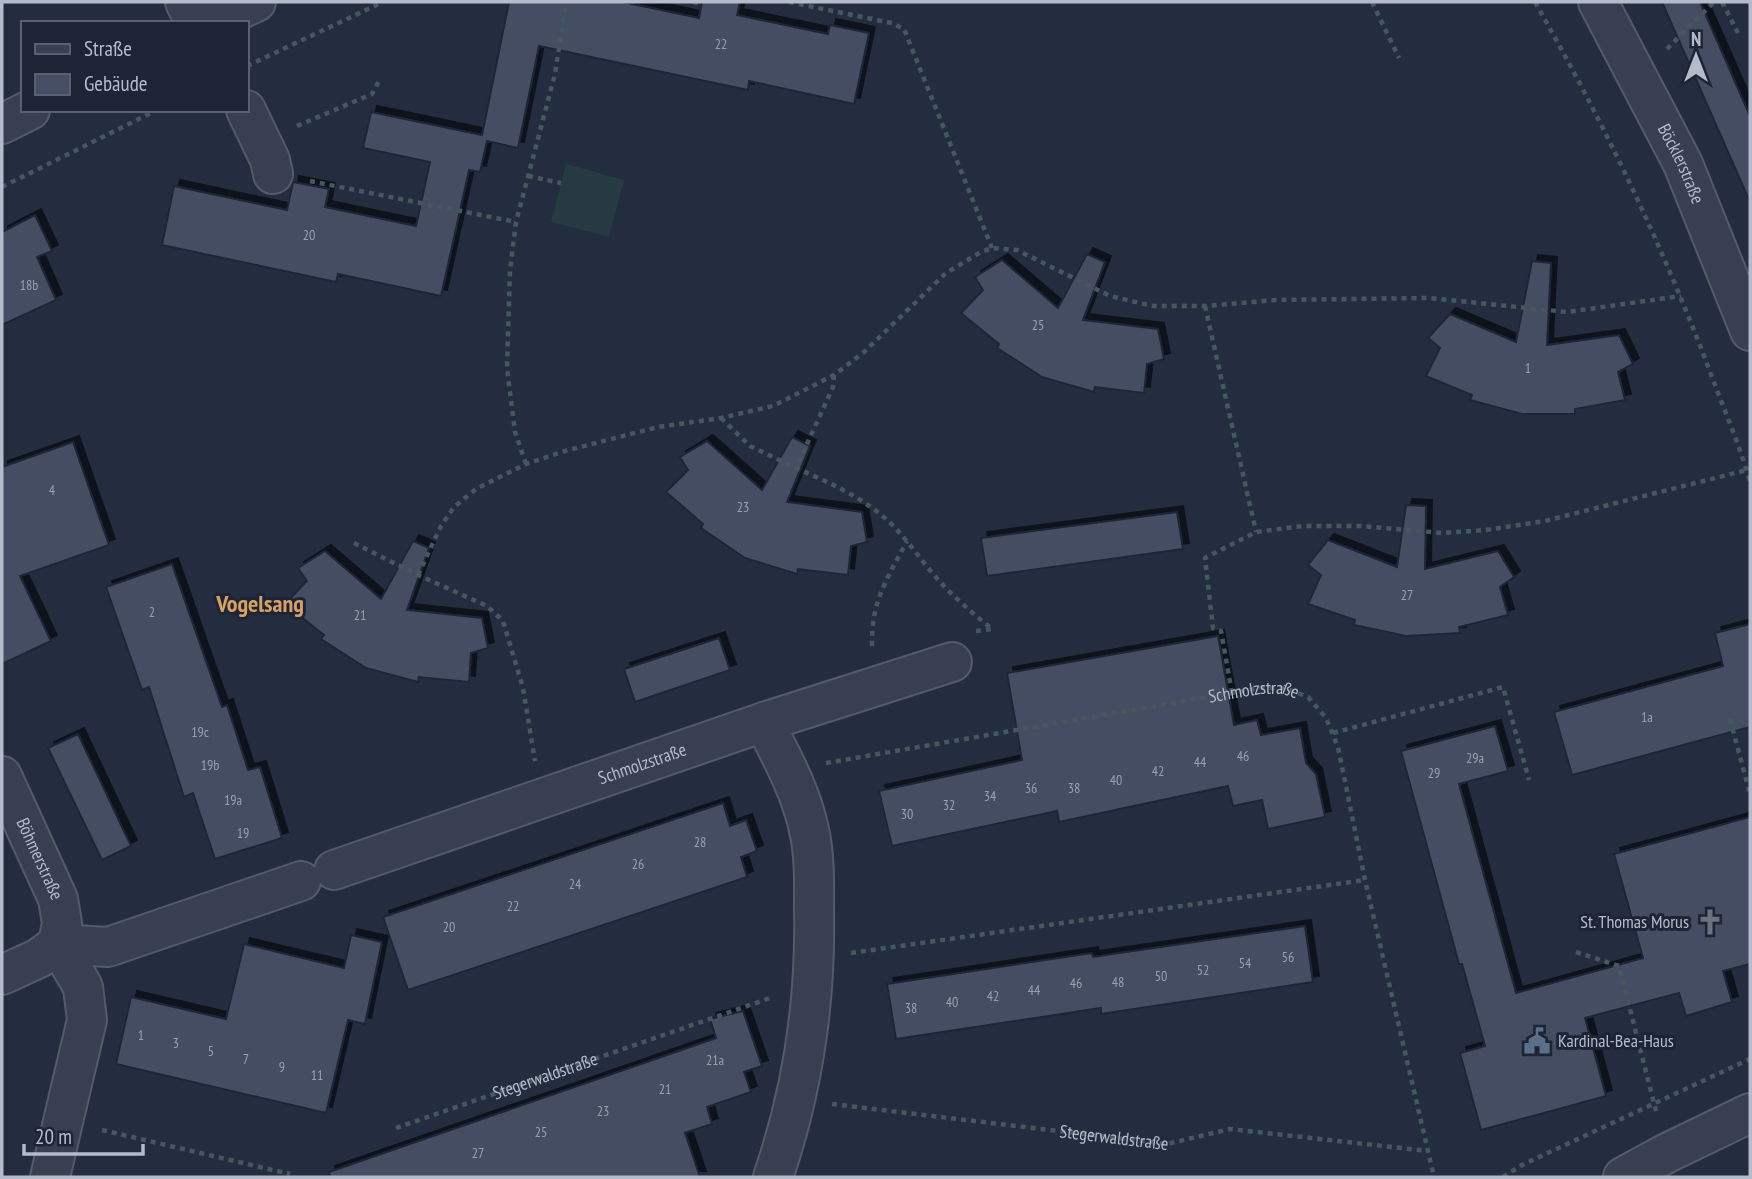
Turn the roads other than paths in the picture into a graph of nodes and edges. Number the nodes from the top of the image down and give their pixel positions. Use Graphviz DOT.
graph roads {
  1 [pos="185,2"];
  2 [pos="257,2"];
  3 [pos="1598,2"];
  4 [pos="194,21"];
  5 [pos="215,21"];
  6 [pos="26,112"];
  7 [pos="2,124"];
  8 [pos="1750,331"];
  9 [pos="952,662"];
  10 [pos="764,722"];
  11 [pos="2,776"];
  12 [pos="58,944"];
  13 [pos="2,975"];
  14 [pos="1750,1113"];
  15 [pos="50,1177"];
  16 [pos="773,1177"];
  17 [pos="1623,1177"];
  1 -- 4 [label="street"];
  2 -- 5 [label="street"];
  3 -- 8 [label="street, Böcklerstraße"];
  6 -- 7 [label="street"];
  9 -- 10 [label="street, Schmolzstraße"];
  10 -- 12 [label="street, Schmolzstraße"];
  10 -- 16 [label="street"];
  11 -- 12 [label="street, Böhmerstraße"];
  12 -- 13 [label="street"];
  12 -- 15 [label="street"];
  14 -- 17 [label="street"];
}
